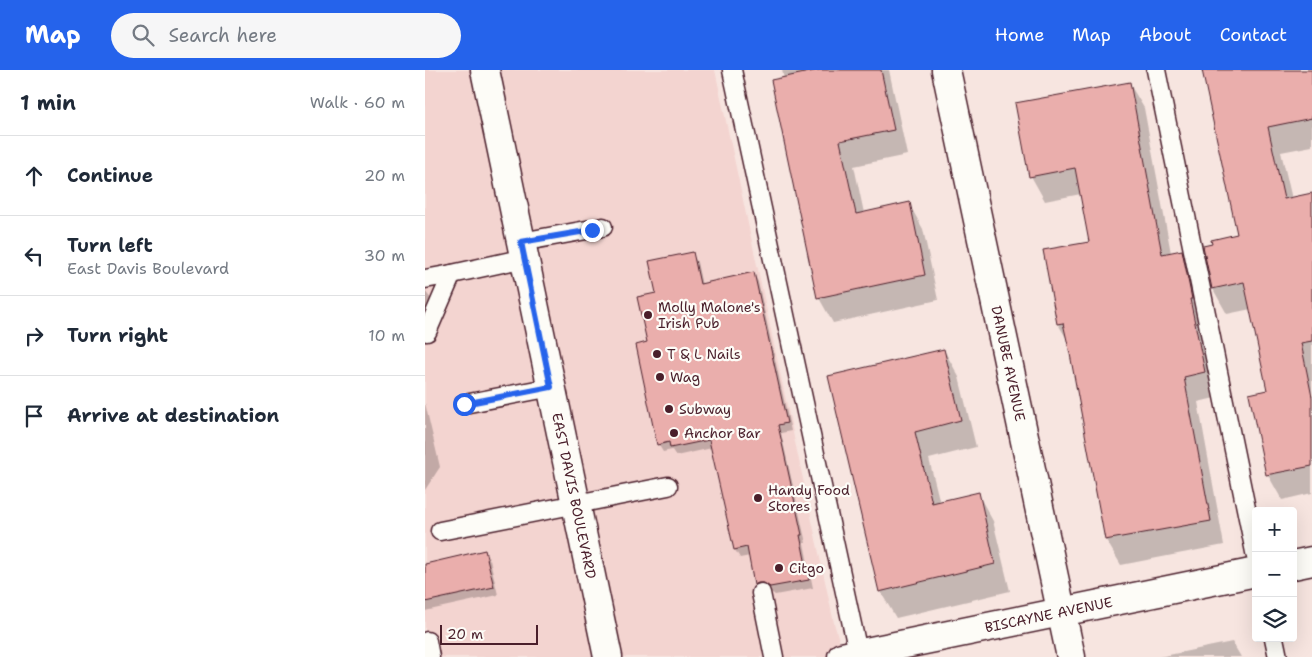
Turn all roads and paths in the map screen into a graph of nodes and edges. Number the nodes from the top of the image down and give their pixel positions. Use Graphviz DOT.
graph roads {
  1 [pos="485,70"];
  2 [pos="732,70"];
  3 [pos="946,70"];
  4 [pos="1156,70"];
  5 [pos="603,227"];
  6 [pos="523,250"];
  7 [pos="452,274"];
  8 [pos="425,279"];
  9 [pos="427,332"];
  10 [pos="551,387"];
  11 [pos="464,404"];
  12 [pos="668,486"];
  13 [pos="576,503"];
  14 [pos="440,531"];
  15 [pos="1255,552"];
  16 [pos="1312,561"];
  17 [pos="1297,564"];
  18 [pos="1252,573"];
  19 [pos="761,593"];
  20 [pos="1061,613"];
  21 [pos="1275,642"];
  22 [pos="853,656"];
  23 [pos="608,657"];
  24 [pos="774,657"];
  25 [pos="1071,657"];
  26 [pos="1278,657"];
  1 -- 6 [label="street, EAST DAVIS BOULEVARD"];
  2 -- 22 [label="lane"];
  3 -- 20 [label="street, DANUBE AVENUE"];
  4 -- 15 [label="lane"];
  5 -- 6 [label="lane"];
  6 -- 7 [label="lane"];
  6 -- 10 [label="street, EAST DAVIS BOULEVARD"];
  7 -- 8 [label="lane"];
  7 -- 9 [label="lane"];
  10 -- 11 [label="lane"];
  10 -- 13 [label="street, EAST DAVIS BOULEVARD"];
  12 -- 13 [label="lane"];
  13 -- 14 [label="lane"];
  13 -- 23 [label="street, EAST DAVIS BOULEVARD"];
  16 -- 17 [label="street"];
  18 -- 20 [label="street, BISCAYNE AVENUE"];
  19 -- 24 [label="lane"];
  20 -- 22 [label="street, BISCAYNE AVENUE"];
  20 -- 25 [label="street, DANUBE AVENUE"];
  21 -- 26 [label="lane"];
}
